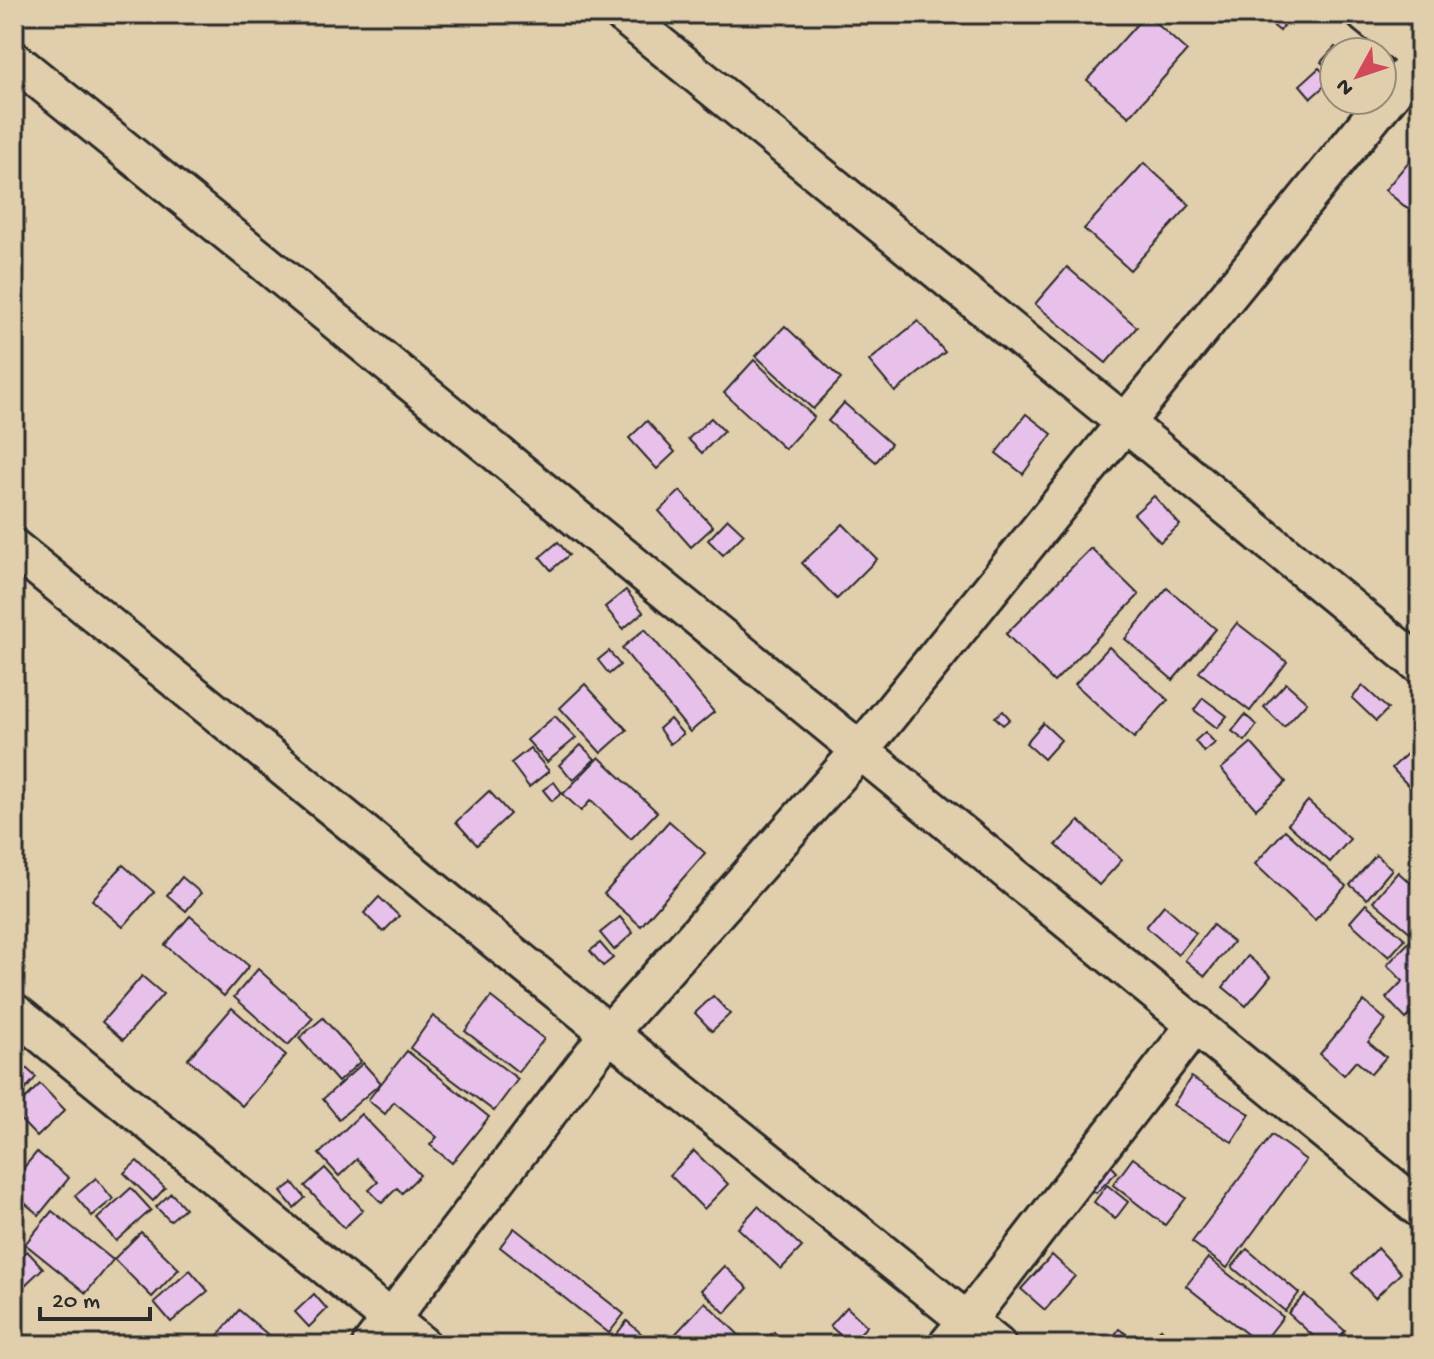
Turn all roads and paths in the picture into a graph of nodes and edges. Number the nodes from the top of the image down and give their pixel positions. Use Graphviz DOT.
graph roads {
  1 [pos="622,14"];
  2 [pos="1365,14"];
  3 [pos="1420,59"];
  4 [pos="14,60"];
  5 [pos="1125,423"];
  6 [pos="14,548"];
  7 [pos="1420,665"];
  8 [pos="860,751"];
  9 [pos="14,1012"];
  10 [pos="1196,1024"];
  11 [pos="609,1033"];
  12 [pos="1420,1209"];
  13 [pos="381,1332"];
  14 [pos="957,1333"];
  15 [pos="422,1345"];
  16 [pos="997,1345"];
  1 -- 5 [label="street"];
  2 -- 3 [label="street"];
  3 -- 5 [label="street"];
  4 -- 8 [label="street"];
  5 -- 7 [label="street"];
  5 -- 8 [label="street"];
  6 -- 11 [label="street"];
  8 -- 10 [label="street"];
  8 -- 11 [label="street"];
  9 -- 13 [label="street"];
  10 -- 12 [label="street"];
  10 -- 14 [label="street"];
  11 -- 13 [label="street"];
  11 -- 14 [label="street"];
  13 -- 15 [label="street"];
  14 -- 16 [label="street"];
}
